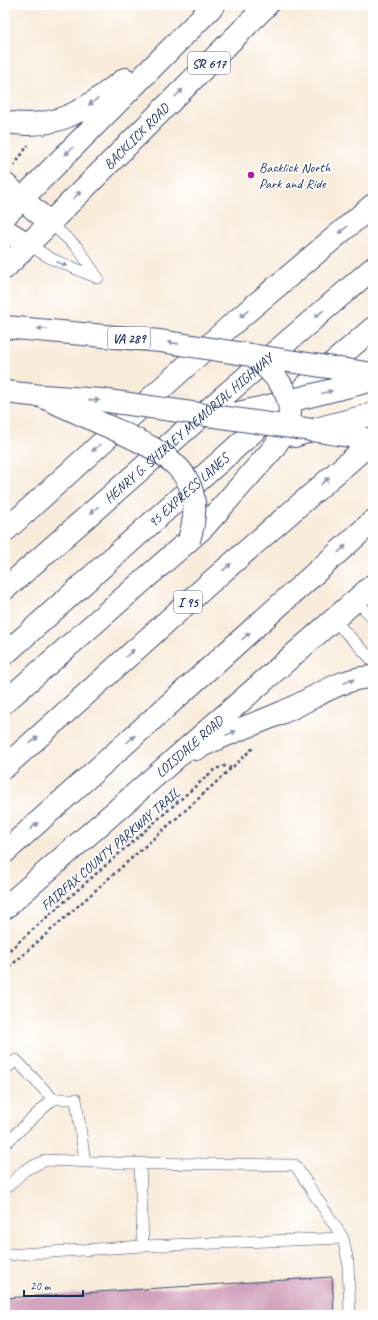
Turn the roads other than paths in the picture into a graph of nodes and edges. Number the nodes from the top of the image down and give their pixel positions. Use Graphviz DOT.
graph roads {
  1 [pos="214,5"];
  2 [pos="267,5"];
  3 [pos="181,38"];
  4 [pos="5,122"];
  5 [pos="8,177"];
  6 [pos="22,199"];
  7 [pos="373,205"];
  8 [pos="5,216"];
  9 [pos="50,223"];
  10 [pos="5,230"];
  11 [pos="29,245"];
  12 [pos="5,268"];
  13 [pos="373,268"];
  14 [pos="5,327"];
  15 [pos="373,328"];
  16 [pos="253,355"];
  17 [pos="373,374"];
  18 [pos="373,380"];
  19 [pos="5,392"];
  20 [pos="41,396"];
  21 [pos="289,401"];
  22 [pos="373,414"];
  23 [pos="225,416"];
  24 [pos="288,426"];
  25 [pos="312,430"];
  26 [pos="373,441"];
  27 [pos="273,449"];
  28 [pos="373,521"];
  29 [pos="5,531"];
  30 [pos="189,540"];
  31 [pos="373,585"];
  32 [pos="5,589"];
  33 [pos="356,600"];
  34 [pos="373,618"];
  35 [pos="333,620"];
  36 [pos="5,654"];
  37 [pos="373,661"];
  38 [pos="373,677"];
  39 [pos="5,702"];
  40 [pos="5,767"];
  41 [pos="159,771"];
  42 [pos="5,852"];
  43 [pos="5,908"];
  44 [pos="5,1070"];
  45 [pos="53,1099"];
  46 [pos="5,1144"];
  47 [pos="85,1162"];
  48 [pos="140,1163"];
  49 [pos="5,1189"];
  50 [pos="343,1238"];
  51 [pos="143,1246"];
  52 [pos="5,1255"];
  53 [pos="350,1315"];
  1 -- 3 [label="main road, SR 617"];
  9 -- 2 [label="main road, BACKLICK ROAD / SR 617, one-way"];
  3 -- 4 [label="main road, one-way"];
  3 -- 6 [label="main road, SR 617, one-way"];
  5 -- 6 [label="main road"];
  6 -- 8 [label="main road, SR 617"];
  6 -- 9 [label="main road"];
  7 -- 29 [label="main road, one-way"];
  9 -- 11 [label="main road, BACKLICK ROAD / SR 617"];
  11 -- 9 [label="lane, one-way"];
  10 -- 11 [label="main road"];
  11 -- 12 [label="main road, BACKLICK ROAD / SR 617"];
  13 -- 32 [label="main road, HENRY G. SHIRLEY MEMORIAL HIGHWAY, one-way"];
  16 -- 14 [label="main road, VA 289, one-way, bridge"];
  15 -- 36 [label="main road, 95 EXPRESS LANES"];
  16 -- 17 [label="main road, VA 289, bridge"];
  16 -- 21 [label="main road, bridge"];
  21 -- 18 [label="main road, one-way, bridge"];
  19 -- 20 [label="main road"];
  20 -- 23 [label="main road, one-way, bridge"];
  20 -- 30 [label="main road, bridge"];
  21 -- 23 [label="main road"];
  21 -- 24 [label="main road, bridge"];
  22 -- 25 [label="main road"];
  23 -- 24 [label="main road, bridge"];
  24 -- 25 [label="main road, bridge"];
  24 -- 27 [label="main road"];
  25 -- 26 [label="main road"];
  25 -- 27 [label="main road"];
  40 -- 26 [label="main road, I 95, one-way"];
  27 -- 30 [label="main road"];
  42 -- 28 [label="main road, one-way"];
  30 -- 39 [label="main road"];
  31 -- 33 [label="main road, LOISDALE ROAD"];
  33 -- 34 [label="lane"];
  33 -- 35 [label="main road, LOISDALE ROAD"];
  35 -- 37 [label="lane"];
  35 -- 41 [label="main road, LOISDALE ROAD"];
  41 -- 38 [label="main road, one-way"];
  41 -- 43 [label="main road, LOISDALE ROAD"];
  44 -- 45 [label="lane"];
  45 -- 46 [label="lane"];
  45 -- 47 [label="lane"];
  47 -- 48 [label="lane"];
  47 -- 49 [label="lane"];
  48 -- 50 [label="lane"];
  48 -- 51 [label="lane"];
  50 -- 51 [label="lane"];
  50 -- 53 [label="lane"];
  51 -- 52 [label="lane"];
}
